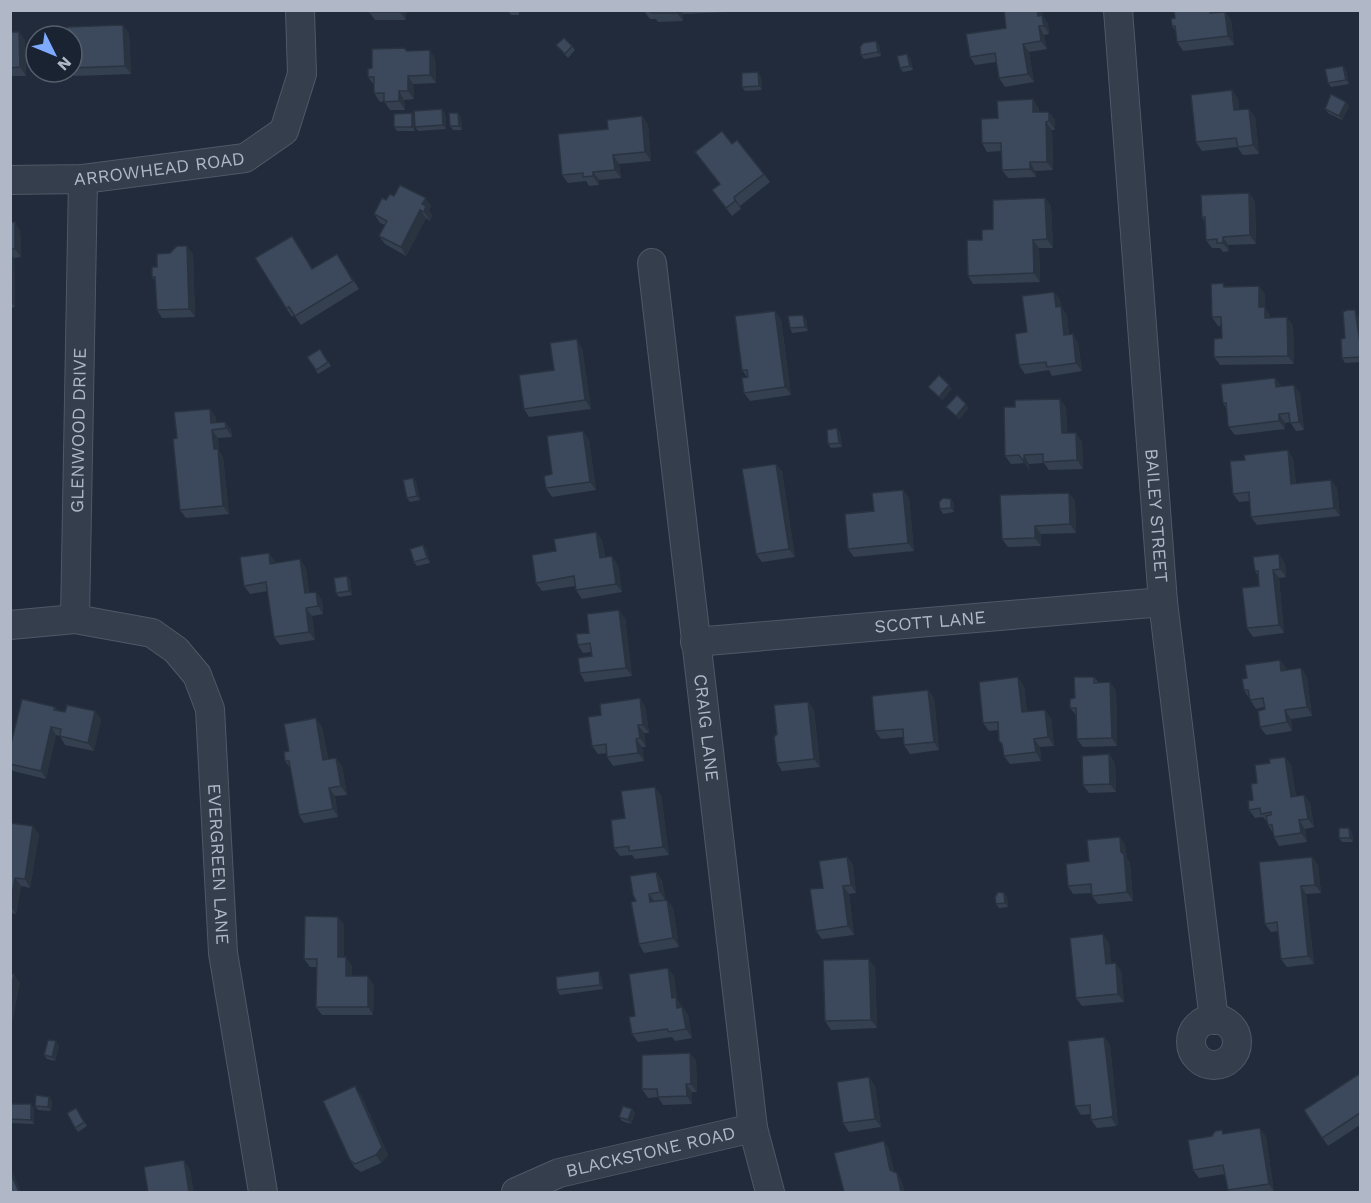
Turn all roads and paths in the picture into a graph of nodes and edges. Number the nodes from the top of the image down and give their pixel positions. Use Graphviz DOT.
graph roads {
  1 [pos="300,10"];
  2 [pos="1118,10"];
  3 [pos="83,179"];
  4 [pos="10,180"];
  5 [pos="652,263"];
  6 [pos="1163,602"];
  7 [pos="75,619"];
  8 [pos="10,625"];
  9 [pos="695,642"];
  10 [pos="1214,1020"];
  11 [pos="753,1128"];
  12 [pos="263,1192"];
  13 [pos="516,1192"];
  14 [pos="770,1192"];
  1 -- 3 [label="street, ARROWHEAD ROAD"];
  2 -- 6 [label="street, BAILEY STREET"];
  3 -- 4 [label="street, ARROWHEAD ROAD"];
  3 -- 7 [label="street, GLENWOOD DRIVE"];
  5 -- 9 [label="street, CRAIG LANE"];
  6 -- 9 [label="street, SCOTT LANE"];
  6 -- 10 [label="street, BAILEY STREET"];
  7 -- 8 [label="street"];
  7 -- 12 [label="street, EVERGREEN LANE"];
  9 -- 11 [label="street, CRAIG LANE"];
  11 -- 13 [label="street, BLACKSTONE ROAD"];
  11 -- 14 [label="street, CRAIG LANE"];
}
